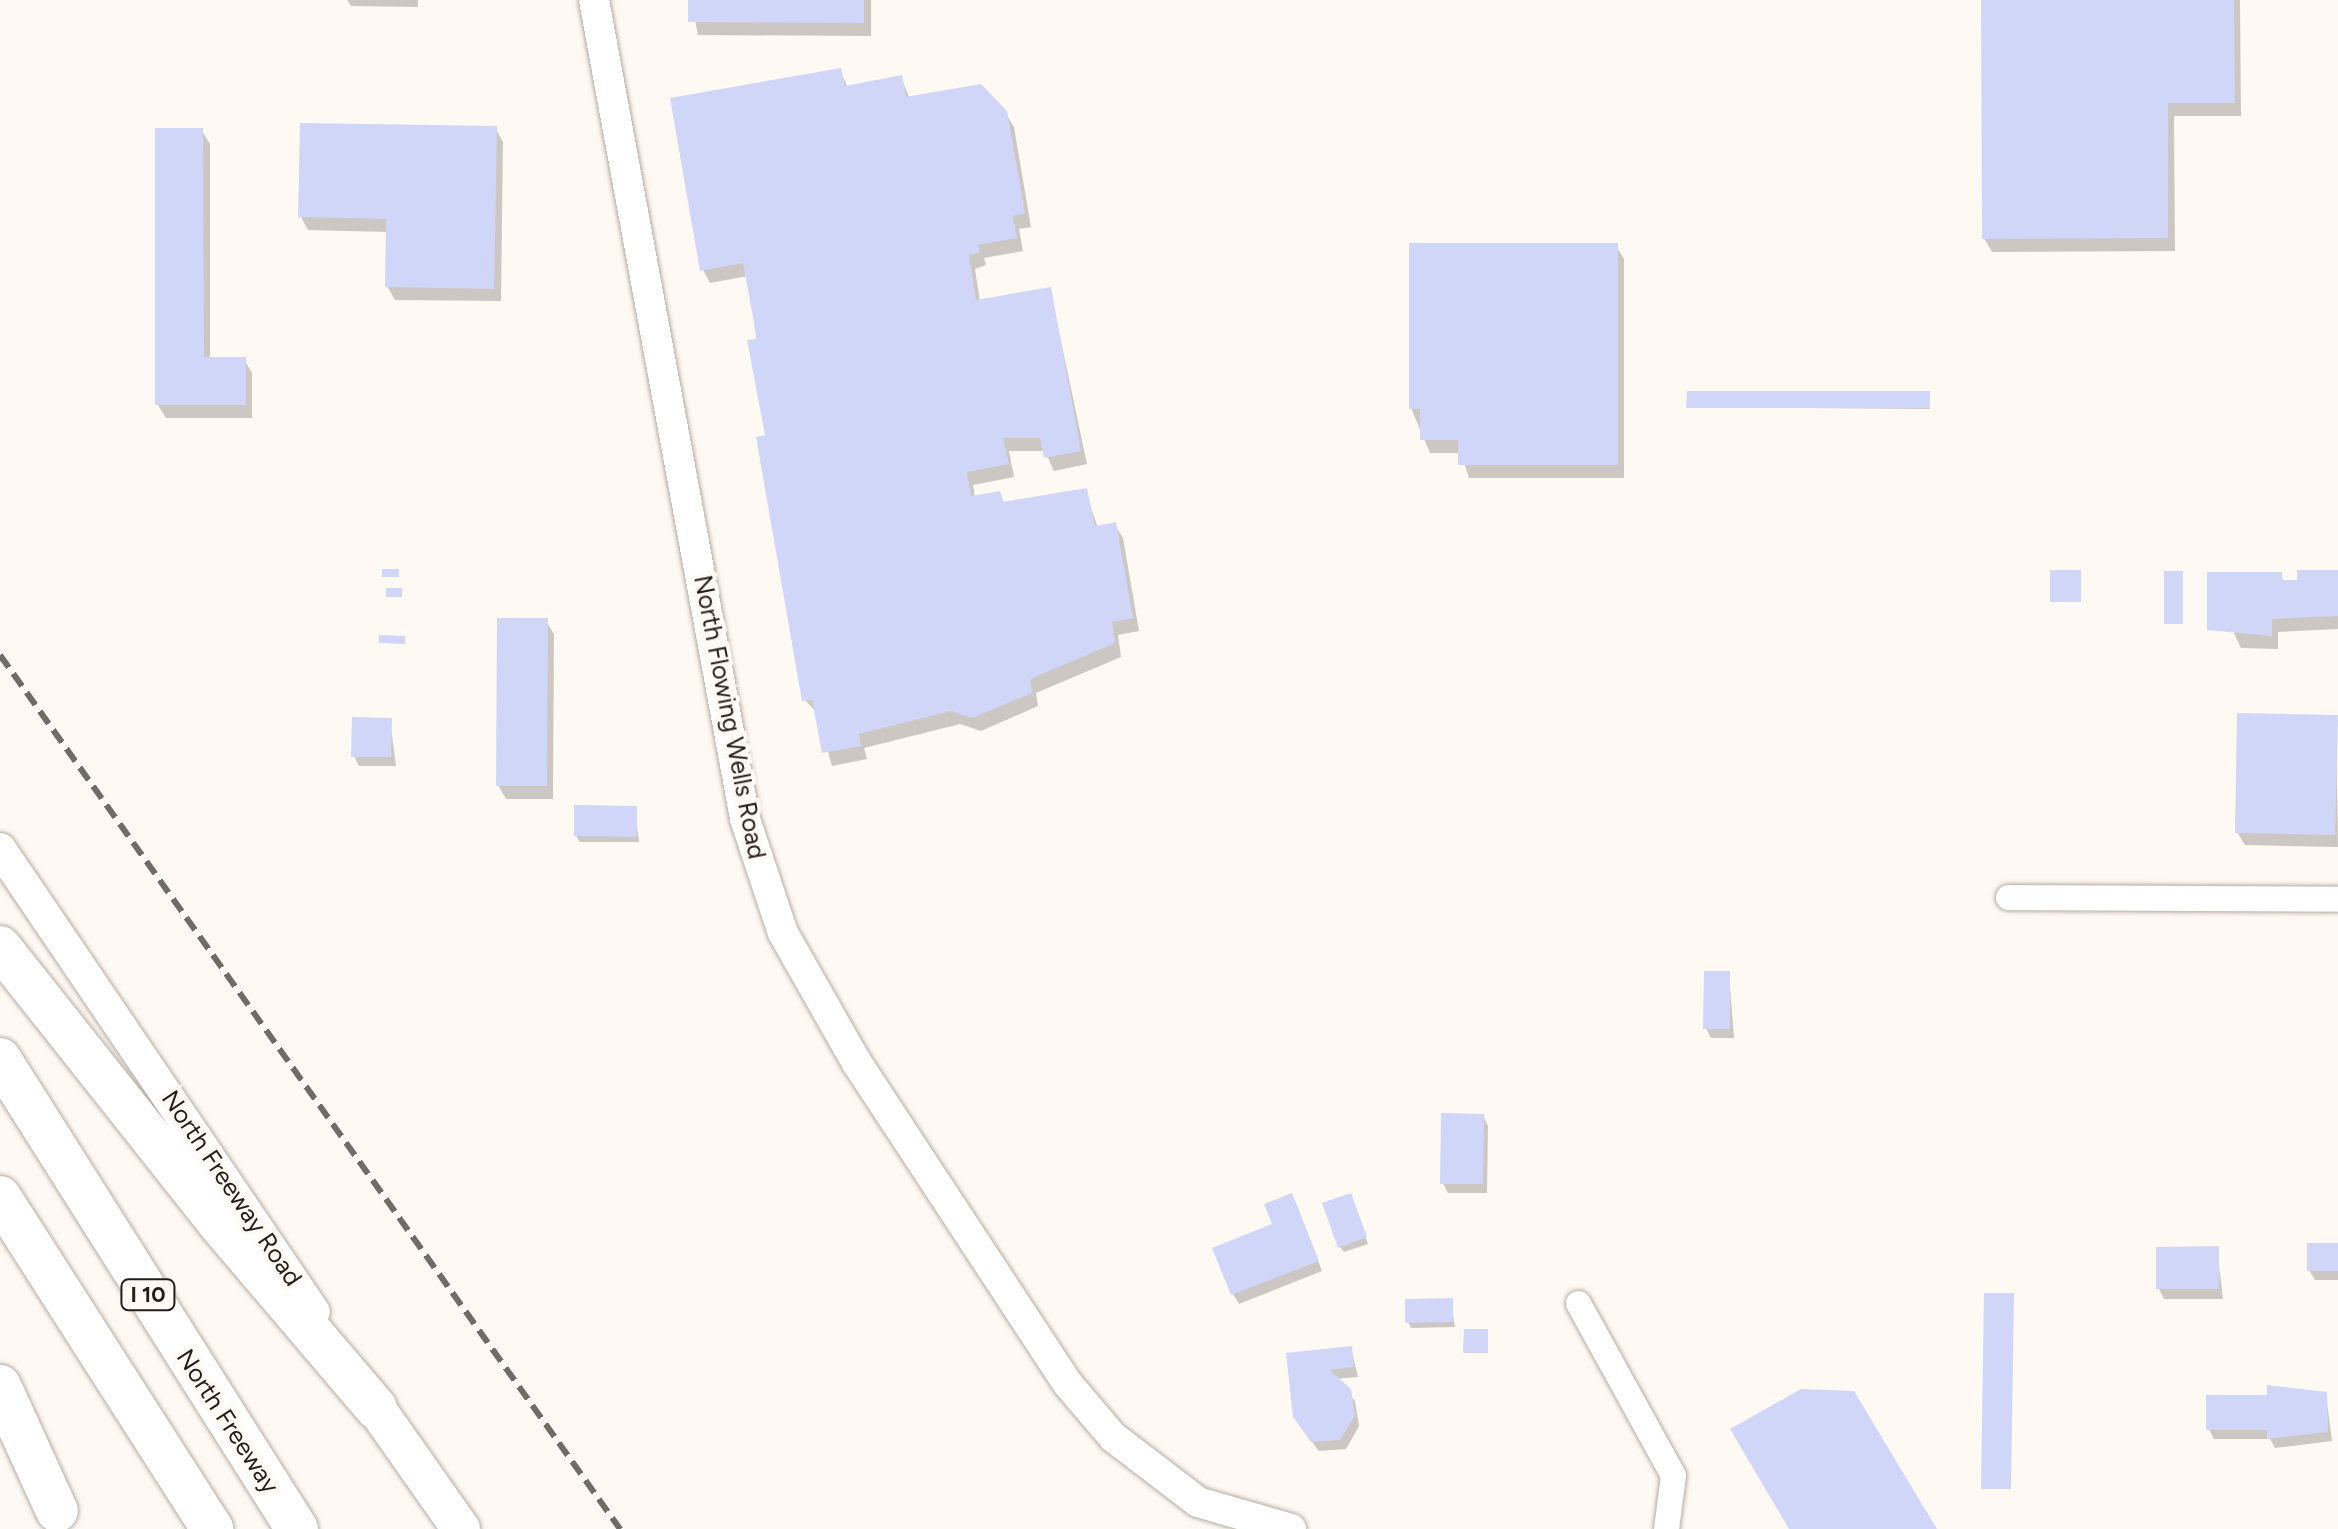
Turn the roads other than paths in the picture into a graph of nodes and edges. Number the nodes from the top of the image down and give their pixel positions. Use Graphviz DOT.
graph roads {
  1 [pos="594,0"];
  2 [pos="0,849"];
  3 [pos="2008,897"];
  4 [pos="2338,899"];
  5 [pos="0,947"];
  6 [pos="0,1059"];
  7 [pos="0,1197"];
  8 [pos="1578,1303"];
  9 [pos="0,1386"];
  10 [pos="376,1408"];
  11 [pos="0,1435"];
  12 [pos="63,1520"];
  13 [pos="212,1529"];
  14 [pos="297,1529"];
  15 [pos="461,1529"];
  16 [pos="1291,1529"];
  17 [pos="1666,1529"];
  1 -- 16 [label="street, North Flowing Wells Road"];
  2 -- 10 [label="main road, North Freeway Road"];
  3 -- 4 [label="street"];
  5 -- 10 [label="highway"];
  6 -- 14 [label="highway, North Freeway / I 10"];
  7 -- 13 [label="highway"];
  8 -- 17 [label="street"];
  9 -- 12 [label="highway"];
  10 -- 15 [label="main road, North Freeway Road"];
  11 -- 12 [label="main road"];
}
